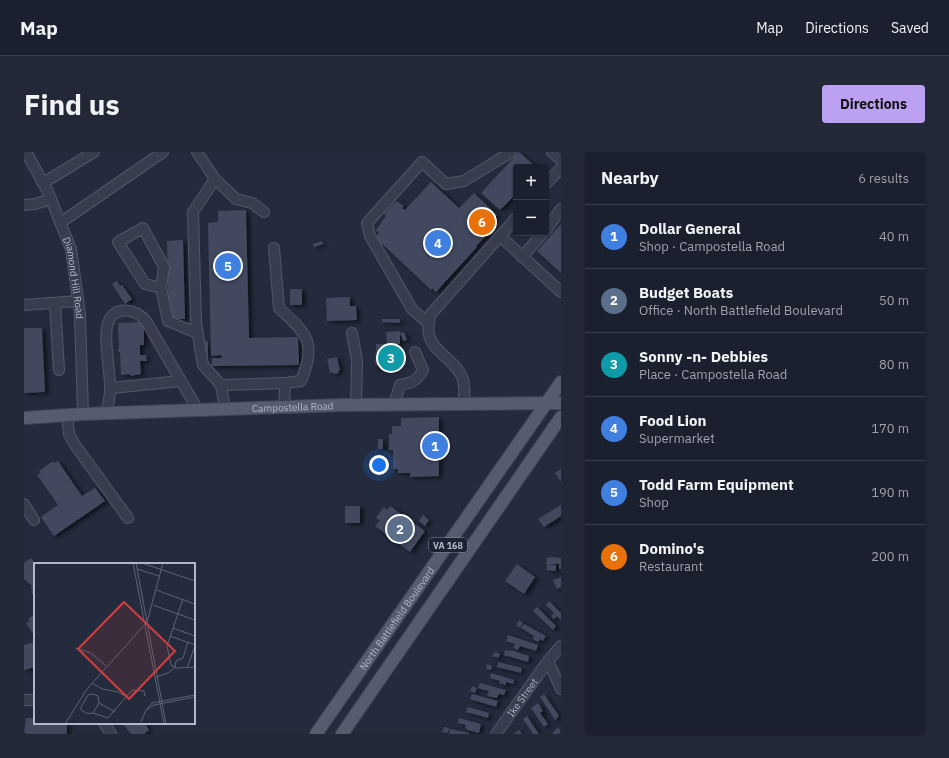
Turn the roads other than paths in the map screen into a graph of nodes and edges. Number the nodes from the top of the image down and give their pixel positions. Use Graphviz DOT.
graph roads {
  1 [pos="26,152"];
  2 [pos="94,152"];
  3 [pos="163,152"];
  4 [pos="197,152"];
  5 [pos="511,152"];
  6 [pos="552,152"];
  7 [pos="561,160"];
  8 [pos="561,168"];
  9 [pos="216,180"];
  10 [pos="549,181"];
  11 [pos="43,183"];
  12 [pos="51,199"];
  13 [pos="24,205"];
  14 [pos="561,209"];
  15 [pos="264,212"];
  16 [pos="513,221"];
  17 [pos="60,223"];
  18 [pos="549,226"];
  19 [pos="500,236"];
  20 [pos="540,236"];
  21 [pos="274,248"];
  22 [pos="522,256"];
  23 [pos="161,288"];
  24 [pos="561,292"];
  25 [pos="78,302"];
  26 [pos="55,303"];
  27 [pos="24,305"];
  28 [pos="428,323"];
  29 [pos="197,333"];
  30 [pos="352,334"];
  31 [pos="415,352"];
  32 [pos="59,370"];
  33 [pos="181,381"];
  34 [pos="561,382"];
  35 [pos="285,383"];
  36 [pos="222,385"];
  37 [pos="110,388"];
  38 [pos="561,403"];
  39 [pos="356,405"];
  40 [pos="394,405"];
  41 [pos="463,405"];
  42 [pos="545,405"];
  43 [pos="284,407"];
  44 [pos="225,409"];
  45 [pos="198,410"];
  46 [pos="106,413"];
  47 [pos="83,414"];
  48 [pos="67,415"];
  49 [pos="561,417"];
  50 [pos="24,418"];
  51 [pos="24,504"];
  52 [pos="128,518"];
  53 [pos="34,520"];
  54 [pos="561,646"];
  55 [pos="548,661"];
  56 [pos="561,689"];
  57 [pos="105,724"];
  58 [pos="111,734"];
  59 [pos="316,734"];
  60 [pos="342,734"];
  61 [pos="496,734"];
  1 -- 11 [label="street, Diamond Hill Road"];
  2 -- 11 [label="street"];
  3 -- 17 [label="street"];
  4 -- 9 [label="street"];
  5 -- 28 [label="street"];
  6 -- 7 [label="street"];
  8 -- 10 [label="street"];
  9 -- 15 [label="street"];
  9 -- 29 [label="street"];
  11 -- 12 [label="street, Diamond Hill Road"];
  12 -- 13 [label="street"];
  12 -- 17 [label="street, Diamond Hill Road"];
  14 -- 18 [label="street"];
  16 -- 19 [label="street"];
  17 -- 25 [label="street, Diamond Hill Road"];
  19 -- 22 [label="street"];
  19 -- 28 [label="street"];
  20 -- 22 [label="street"];
  21 -- 35 [label="street"];
  22 -- 24 [label="street"];
  23 -- 23 [label="street"];
  23 -- 29 [label="street"];
  25 -- 26 [label="street"];
  25 -- 47 [label="street, Diamond Hill Road"];
  26 -- 27 [label="street"];
  26 -- 32 [label="street"];
  28 -- 41 [label="street"];
  29 -- 36 [label="street"];
  30 -- 39 [label="street"];
  31 -- 40 [label="street"];
  33 -- 37 [label="street"];
  33 -- 37 [label="street"];
  33 -- 45 [label="street"];
  34 -- 42 [label="main road, VA 168"];
  35 -- 36 [label="street"];
  35 -- 43 [label="street"];
  36 -- 44 [label="street"];
  37 -- 46 [label="street"];
  38 -- 42 [label="main road, Campostella Road"];
  39 -- 40 [label="main road, Campostella Road"];
  39 -- 43 [label="main road, Campostella Road"];
  40 -- 41 [label="main road, Campostella Road"];
  41 -- 42 [label="main road, Campostella Road"];
  42 -- 59 [label="main road, North Battlefield Boulevard / VA 168"];
  43 -- 44 [label="main road, Campostella Road"];
  44 -- 45 [label="main road, Campostella Road"];
  45 -- 46 [label="main road, Campostella Road"];
  46 -- 47 [label="main road, Campostella Road"];
  47 -- 48 [label="main road, Campostella Road"];
  48 -- 50 [label="main road, Campostella Road"];
  48 -- 52 [label="street"];
  49 -- 60 [label="main road, North Battlefield Boulevard / VA 168"];
  51 -- 53 [label="street"];
  54 -- 55 [label="street, Ike Street"];
  55 -- 56 [label="street"];
  55 -- 61 [label="street, Ike Street"];
  57 -- 58 [label="street"];
}
